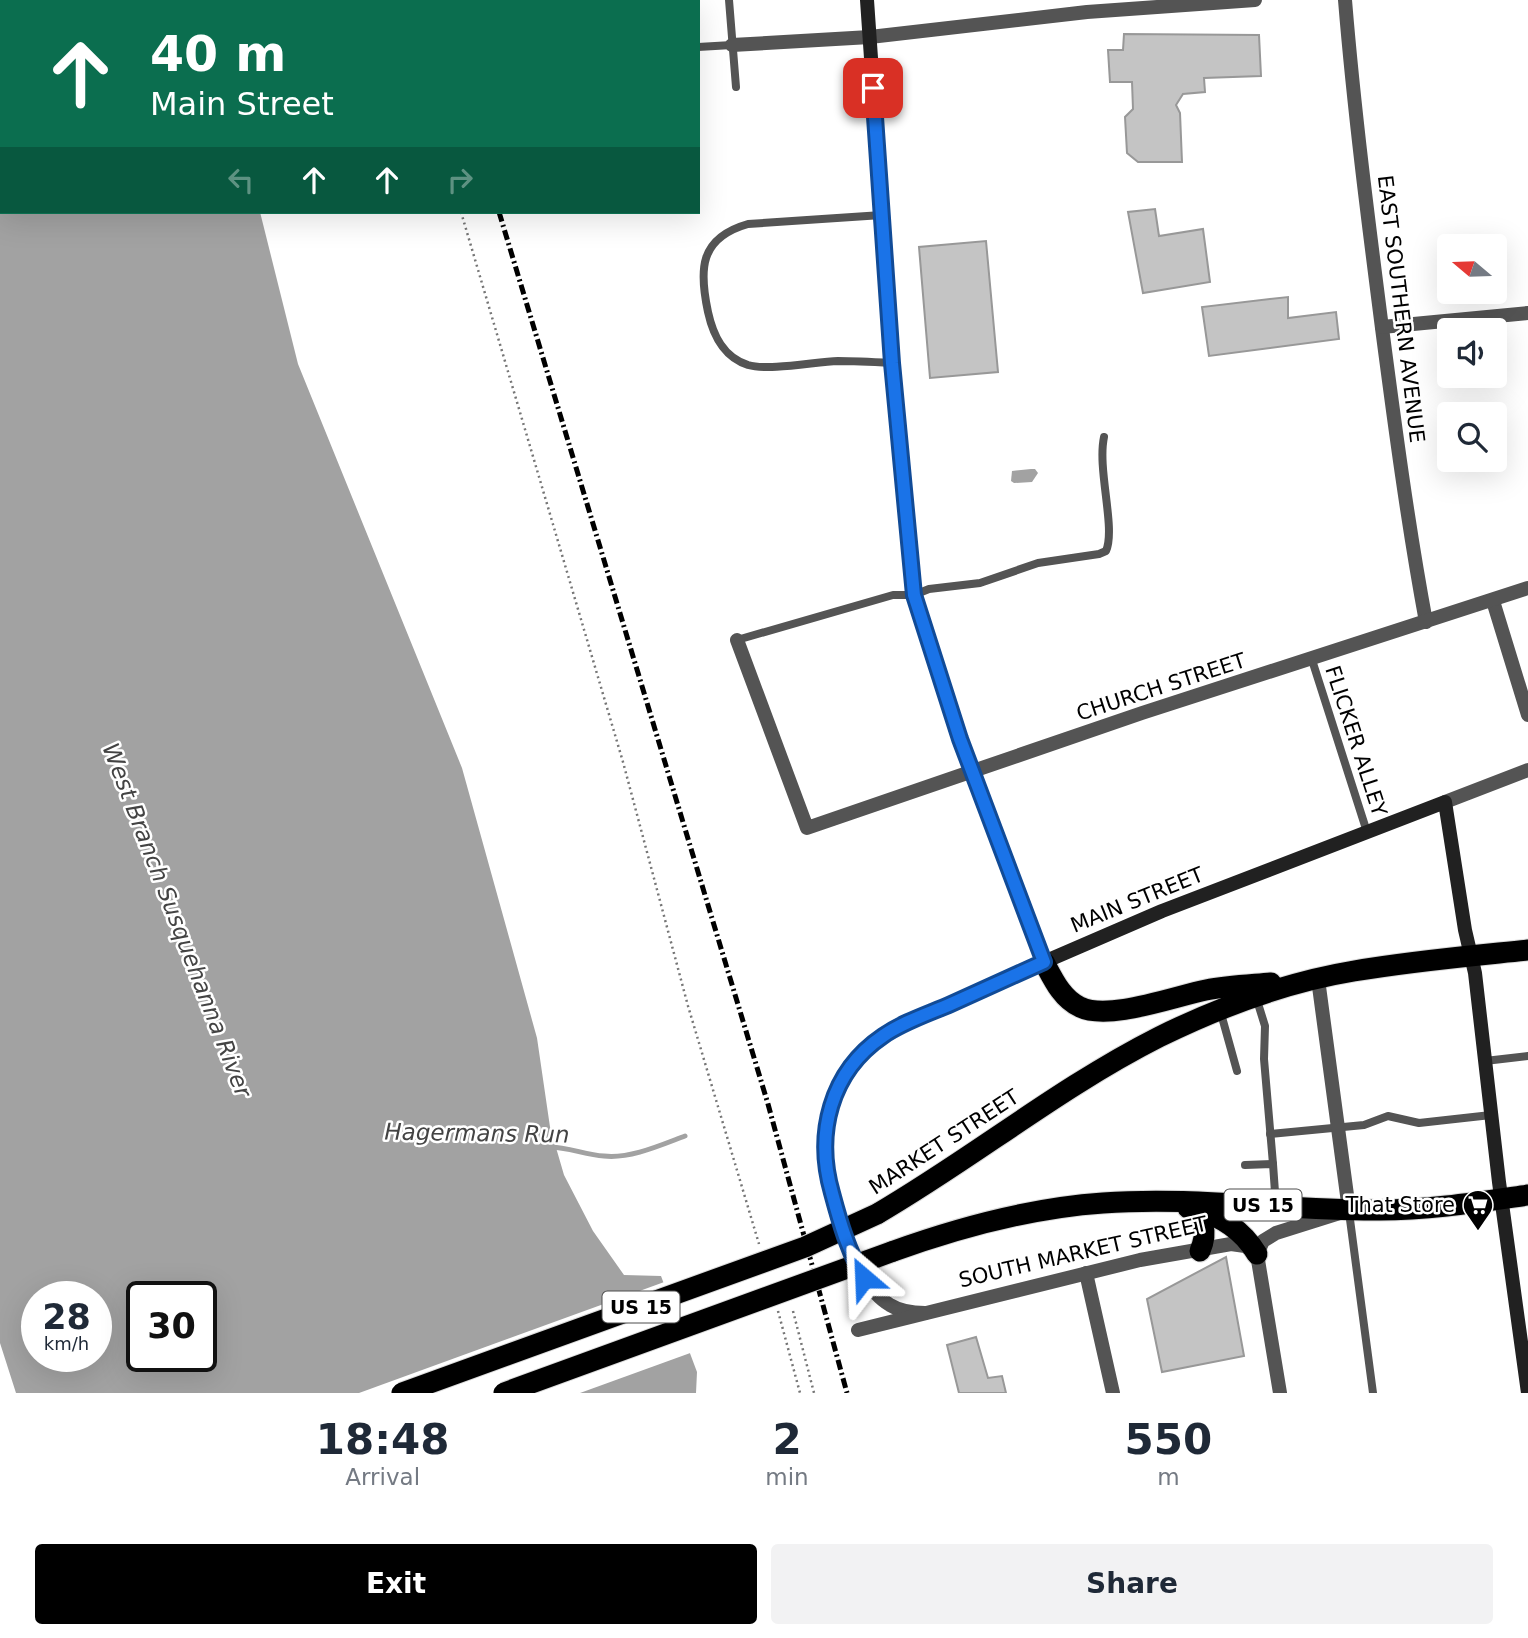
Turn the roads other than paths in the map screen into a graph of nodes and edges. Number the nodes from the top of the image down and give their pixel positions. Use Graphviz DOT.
graph roads {
  1 [pos="729,0"];
  2 [pos="867,0"];
  3 [pos="1255,0"];
  4 [pos="1345,0"];
  5 [pos="870,37"];
  6 [pos="732,45"];
  7 [pos="700,47"];
  8 [pos="736,87"];
  9 [pos="882,215"];
  10 [pos="1528,313"];
  11 [pos="1382,327"];
  12 [pos="892,363"];
  13 [pos="1104,437"];
  14 [pos="1528,588"];
  15 [pos="914,595"];
  16 [pos="1493,601"];
  17 [pos="1426,622"];
  18 [pos="737,640"];
  19 [pos="1312,660"];
  20 [pos="1528,715"];
  21 [pos="1528,770"];
  22 [pos="973,772"];
  23 [pos="1445,802"];
  24 [pos="1367,832"];
  25 [pos="1528,950"];
  26 [pos="1470,956"];
  27 [pos="1044,962"];
  28 [pos="1318,979"];
  29 [pos="1256,996"];
  30 [pos="1220,1010"];
  31 [pos="1528,1056"];
  32 [pos="1485,1060"];
  33 [pos="1237,1071"];
  34 [pos="1491,1115"];
  35 [pos="1339,1128"];
  36 [pos="1270,1134"];
  37 [pos="1273,1164"];
  38 [pos="1245,1165"];
  39 [pos="829,1182"];
  40 [pos="1528,1195"];
  41 [pos="1502,1199"];
  42 [pos="1177,1201"];
  43 [pos="1276,1206"];
  44 [pos="1349,1210"];
  45 [pos="1200,1251"];
  46 [pos="1257,1254"];
  47 [pos="1086,1273"];
  48 [pos="925,1313"];
  49 [pos="858,1330"];
  50 [pos="402,1393"];
  51 [pos="504,1393"];
  52 [pos="1113,1393"];
  53 [pos="1280,1393"];
  54 [pos="1373,1393"];
  55 [pos="1528,1393"];
  1 -- 6 [label="lane"];
  2 -- 5 [label="street"];
  3 -- 5 [label="street"];
  4 -- 11 [label="street, EAST SOUTHERN AVENUE"];
  5 -- 6 [label="street"];
  5 -- 9 [label="street"];
  6 -- 7 [label="lane"];
  6 -- 8 [label="lane"];
  9 -- 12 [label="street"];
  9 -- 12 [label="lane"];
  10 -- 11 [label="street"];
  11 -- 17 [label="street, EAST SOUTHERN AVENUE"];
  12 -- 15 [label="street"];
  13 -- 15 [label="lane"];
  14 -- 16 [label="street, CHURCH STREET"];
  15 -- 18 [label="lane"];
  15 -- 22 [label="street"];
  16 -- 17 [label="street, CHURCH STREET"];
  16 -- 20 [label="street"];
  17 -- 19 [label="street, CHURCH STREET"];
  18 -- 22 [label="street, CHURCH STREET"];
  19 -- 22 [label="street, CHURCH STREET"];
  19 -- 24 [label="lane, FLICKER ALLEY"];
  21 -- 23 [label="street, MAIN STREET"];
  22 -- 27 [label="street"];
  23 -- 24 [label="street, MAIN STREET"];
  23 -- 26 [label="street"];
  24 -- 27 [label="street, MAIN STREET"];
  25 -- 26 [label="highway, US 15"];
  26 -- 28 [label="highway, MARKET STREET / US 15"];
  26 -- 32 [label="street"];
  27 -- 28 [label="highway"];
  27 -- 39 [label="street, MAIN STREET"];
  28 -- 29 [label="highway, MARKET STREET / US 15"];
  28 -- 35 [label="street"];
  29 -- 30 [label="highway, MARKET STREET / US 15"];
  29 -- 36 [label="lane"];
  30 -- 33 [label="lane"];
  30 -- 50 [label="highway, MARKET STREET / US 15, bridge"];
  31 -- 32 [label="lane"];
  32 -- 34 [label="street"];
  34 -- 35 [label="lane"];
  34 -- 41 [label="street"];
  35 -- 36 [label="lane"];
  35 -- 44 [label="street"];
  36 -- 37 [label="lane"];
  37 -- 38 [label="lane"];
  37 -- 43 [label="lane"];
  39 -- 48 [label="street, SOUTH MARKET STREET"];
  40 -- 41 [label="highway, US 15"];
  41 -- 44 [label="highway, US 15"];
  41 -- 55 [label="street"];
  42 -- 43 [label="highway, US 15"];
  42 -- 45 [label="highway"];
  42 -- 46 [label="highway"];
  42 -- 51 [label="highway, US 15, bridge"];
  43 -- 44 [label="highway, US 15"];
  44 -- 46 [label="street"];
  44 -- 54 [label="lane"];
  45 -- 46 [label="street, SOUTH MARKET STREET"];
  45 -- 47 [label="street, SOUTH MARKET STREET"];
  46 -- 53 [label="street"];
  47 -- 48 [label="street, SOUTH MARKET STREET"];
  47 -- 52 [label="street"];
  48 -- 49 [label="street, SOUTH MARKET STREET"];
}
